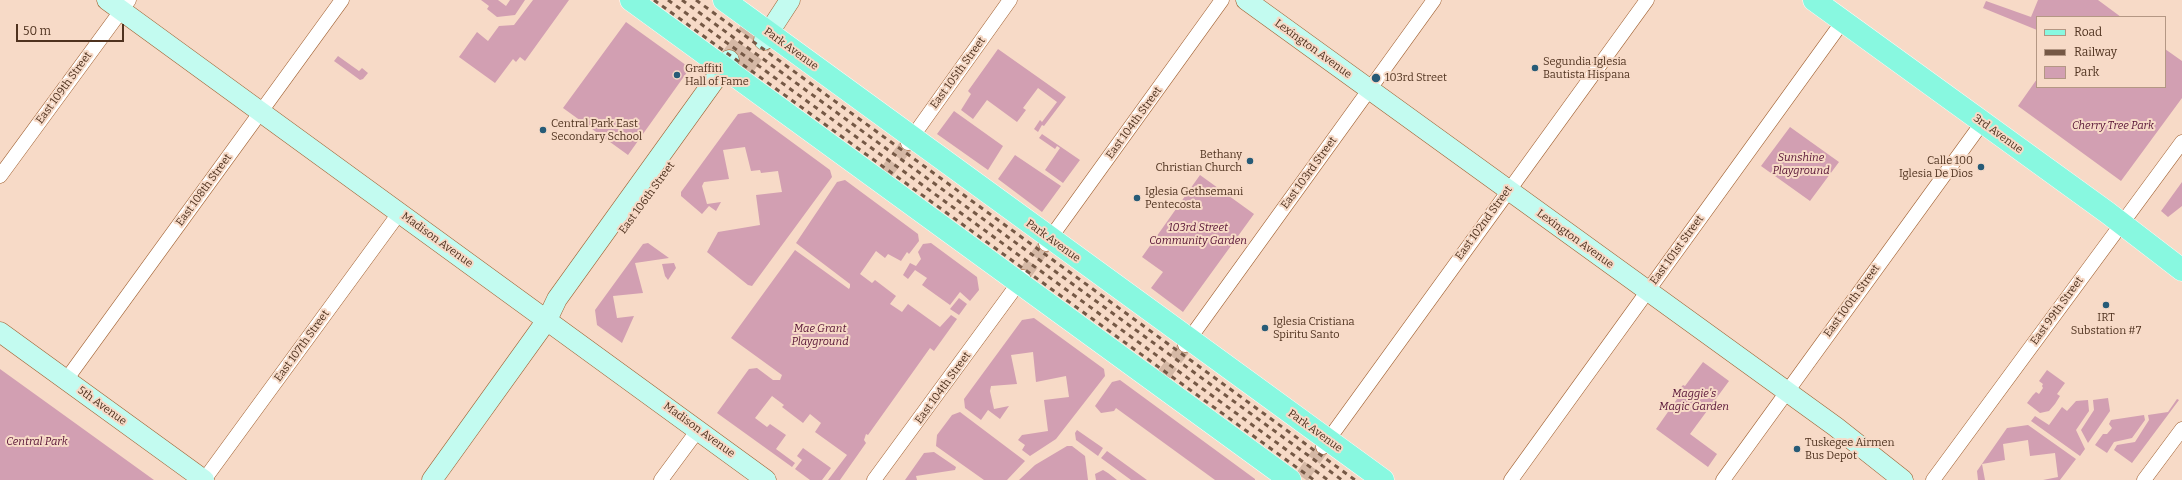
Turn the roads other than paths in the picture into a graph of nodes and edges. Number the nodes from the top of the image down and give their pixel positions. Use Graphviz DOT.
graph roads {
  1 [pos="342,0"];
  2 [pos="631,0"];
  3 [pos="724,0"];
  4 [pos="774,0"];
  5 [pos="790,0"];
  6 [pos="1010,0"];
  7 [pos="1222,0"];
  8 [pos="1246,0"];
  9 [pos="1434,0"];
  10 [pos="1647,0"];
  11 [pos="1814,0"];
  12 [pos="119,3"];
  13 [pos="1843,21"];
  14 [pos="760,32"];
  15 [pos="733,69"];
  16 [pos="1369,89"];
  17 [pos="261,111"];
  18 [pos="1982,122"];
  19 [pos="908,142"];
  20 [pos="2182,142"];
  21 [pos="0,176"];
  22 [pos="1508,191"];
  23 [pos="400,212"];
  24 [pos="2122,224"];
  25 [pos="1048,242"];
  26 [pos="2182,270"];
  27 [pos="1021,279"];
  28 [pos="1647,291"];
  29 [pos="547,320"];
  30 [pos="0,332"];
  31 [pos="1187,343"];
  32 [pos="66,380"];
  33 [pos="1786,392"];
  34 [pos="2182,428"];
  35 [pos="698,430"];
  36 [pos="1325,444"];
  37 [pos="1297,479"];
  38 [pos="204,480"];
  39 [pos="432,480"];
  40 [pos="661,480"];
  41 [pos="766,480"];
  42 [pos="874,480"];
  43 [pos="1383,480"];
  44 [pos="1511,480"];
  45 [pos="1723,480"];
  46 [pos="1904,480"];
  47 [pos="1933,480"];
  48 [pos="2144,480"];
  1 -- 17 [label="street, East 108th Street"];
  2 -- 15 [label="main road"];
  3 -- 14 [label="main road, Park Avenue"];
  4 -- 14 [label="main road"];
  5 -- 14 [label="main road"];
  6 -- 19 [label="street, East 105th Street"];
  7 -- 25 [label="street, East 104th Street"];
  8 -- 16 [label="main road, Lexington Avenue"];
  9 -- 16 [label="street, East 103rd Street"];
  10 -- 22 [label="street, East 102nd Street"];
  11 -- 13 [label="main road, 3rd Avenue"];
  12 -- 17 [label="main road, Madison Avenue"];
  12 -- 21 [label="street, East 109th Street"];
  13 -- 18 [label="main road, 3rd Avenue"];
  13 -- 28 [label="street, East 101st Street"];
  14 -- 19 [label="main road, Park Avenue"];
  15 -- 27 [label="main road"];
  15 -- 29 [label="main road, East 106th Street"];
  16 -- 22 [label="main road, Lexington Avenue"];
  16 -- 31 [label="street, East 103rd Street"];
  17 -- 23 [label="main road, Madison Avenue"];
  17 -- 32 [label="street, East 108th Street"];
  18 -- 24 [label="main road, 3rd Avenue"];
  18 -- 33 [label="street, East 100th Street"];
  19 -- 25 [label="main road, Park Avenue"];
  20 -- 24 [label="street, East 99th Street"];
  22 -- 28 [label="main road, Lexington Avenue"];
  22 -- 36 [label="street, East 102nd Street"];
  23 -- 29 [label="main road, Madison Avenue"];
  23 -- 38 [label="street, East 107th Street"];
  24 -- 26 [label="main road, 3rd Avenue"];
  24 -- 47 [label="street, East 99th Street"];
  25 -- 31 [label="main road, Park Avenue"];
  27 -- 37 [label="main road"];
  27 -- 42 [label="street, East 104th Street"];
  28 -- 33 [label="main road, Lexington Avenue"];
  28 -- 44 [label="street, East 101st Street"];
  29 -- 35 [label="main road, Madison Avenue"];
  29 -- 39 [label="main road, East 106th Street"];
  30 -- 32 [label="main road, 5th Avenue"];
  31 -- 36 [label="main road, Park Avenue"];
  32 -- 38 [label="main road, 5th Avenue"];
  33 -- 45 [label="street, East 100th Street"];
  33 -- 46 [label="main road, Lexington Avenue"];
  34 -- 48 [label="street"];
  35 -- 40 [label="street"];
  35 -- 41 [label="main road, Madison Avenue"];
  36 -- 43 [label="main road, Park Avenue"];
}
